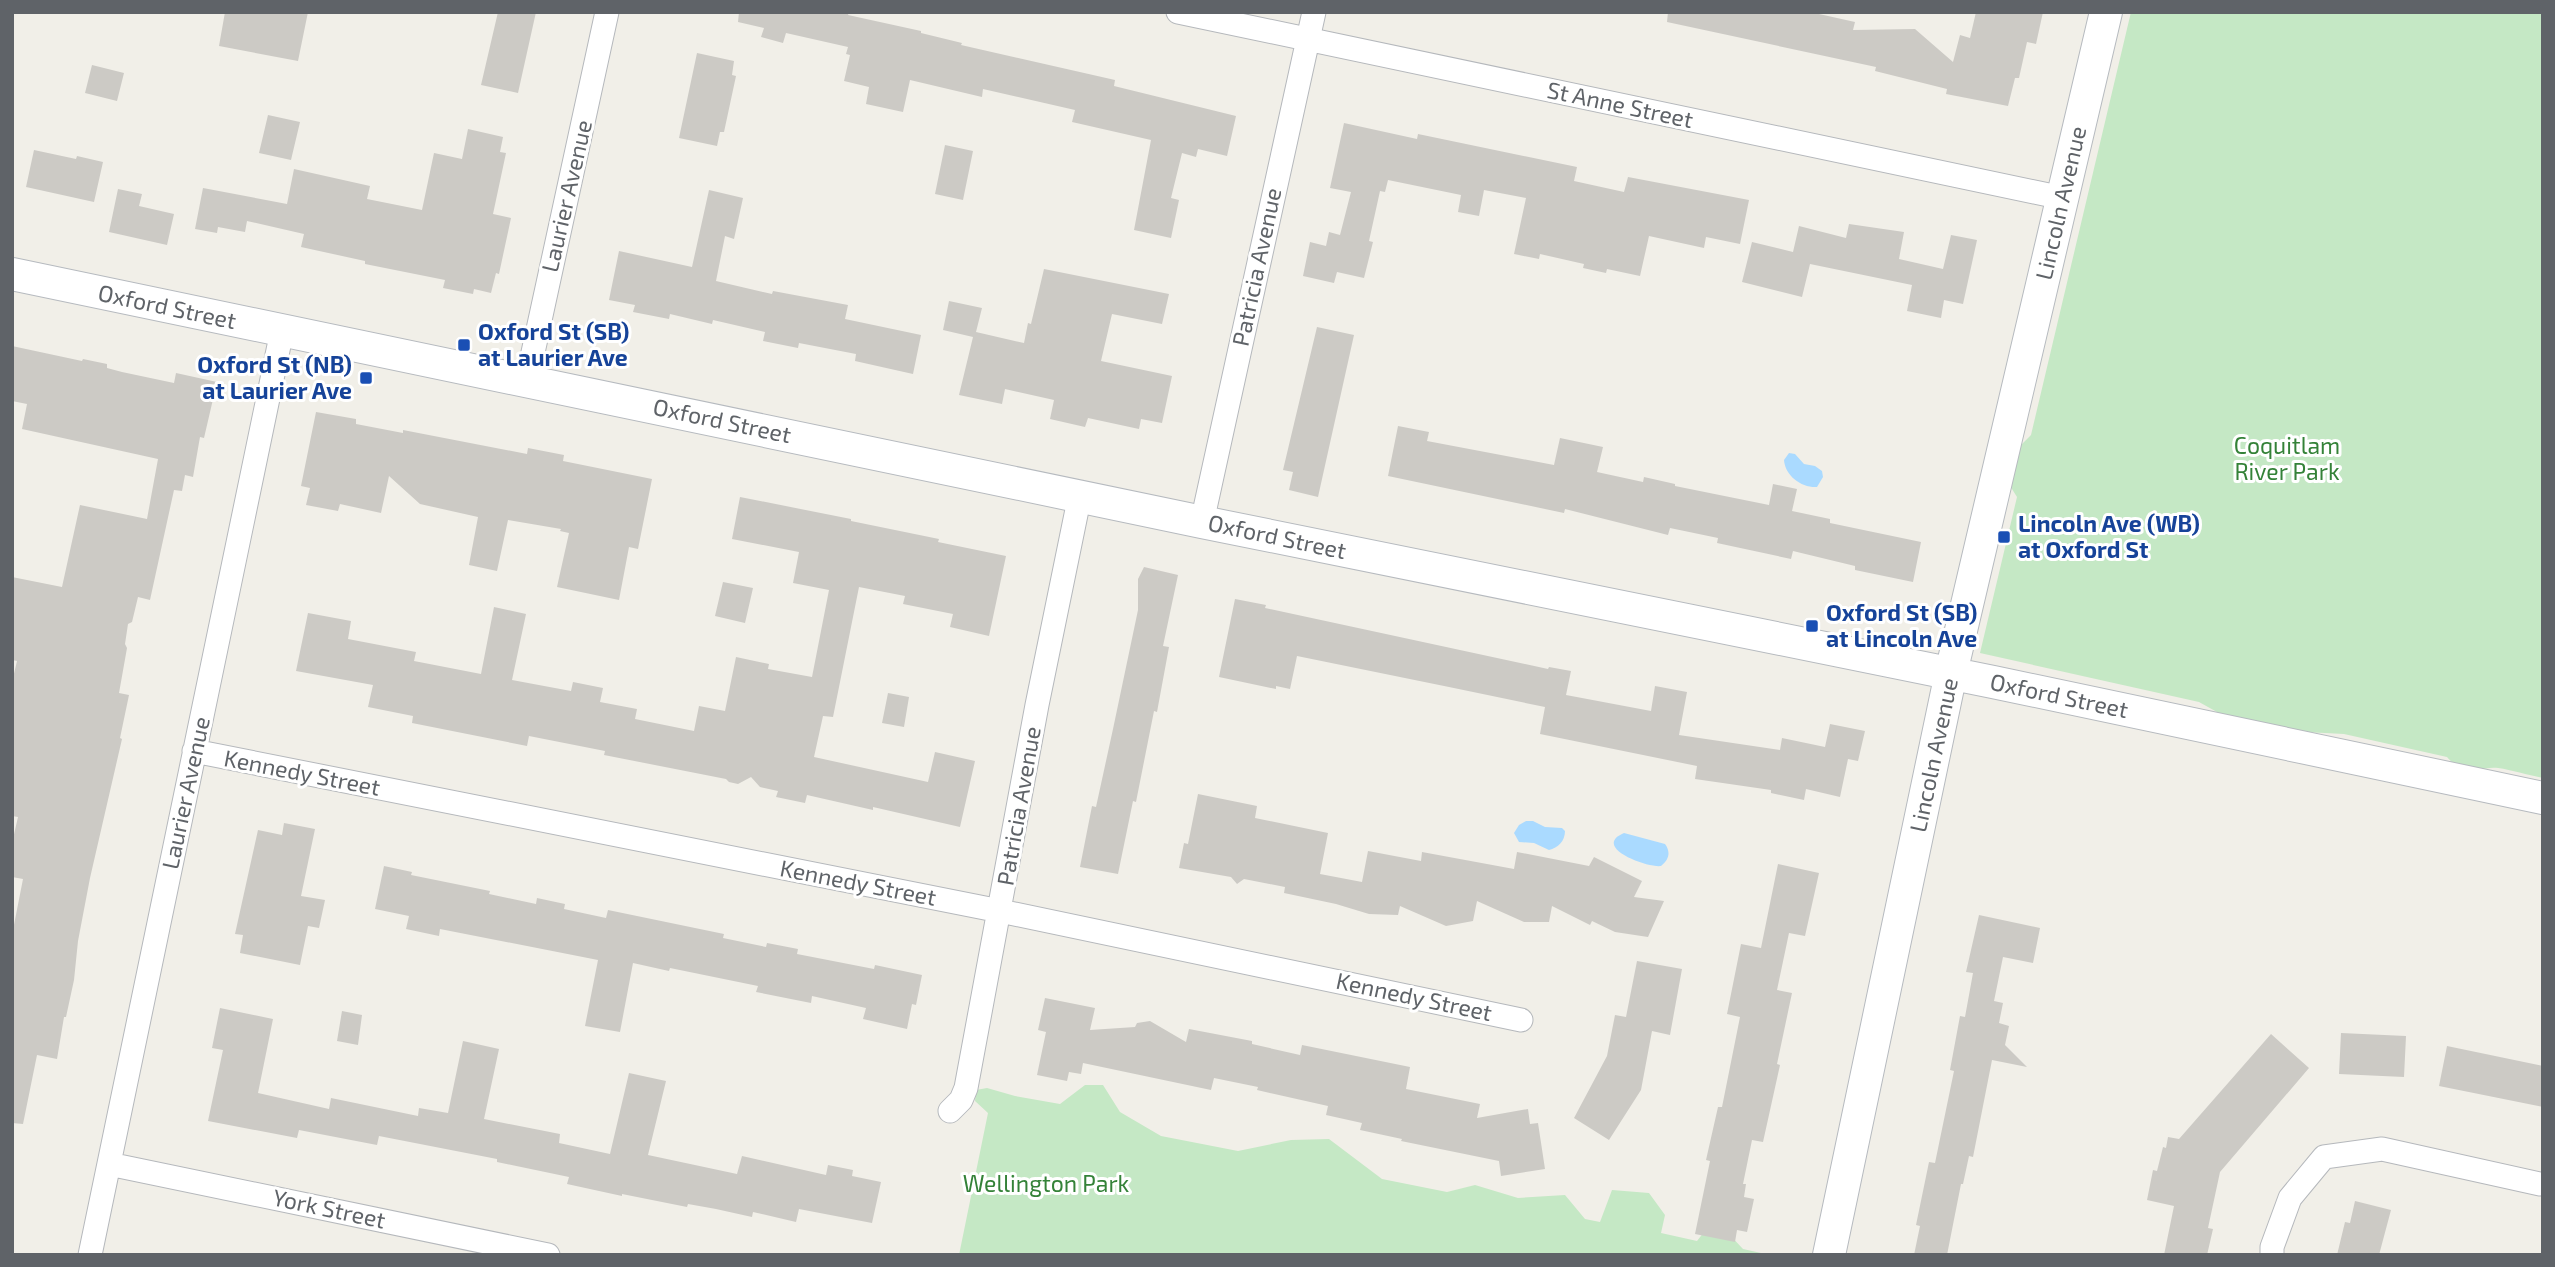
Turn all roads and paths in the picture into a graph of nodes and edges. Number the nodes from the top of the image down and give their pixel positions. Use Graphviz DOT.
graph roads {
  1 [pos="607,12"];
  2 [pos="1178,12"];
  3 [pos="1314,12"];
  4 [pos="2106,12"];
  5 [pos="1308,39"];
  6 [pos="2063,198"];
  7 [pos="12,274"];
  8 [pos="282,331"];
  9 [pos="527,380"];
  10 [pos="1080,495"];
  11 [pos="1202,522"];
  12 [pos="1951,673"];
  13 [pos="194,751"];
  14 [pos="2543,798"];
  15 [pos="1000,911"];
  16 [pos="1521,1020"];
  17 [pos="950,1111"];
  18 [pos="109,1164"];
  19 [pos="2540,1184"];
  20 [pos="500,1250"];
  21 [pos="90,1255"];
  22 [pos="548,1255"];
  23 [pos="1829,1255"];
  24 [pos="2272,1255"];
  1 -- 9 [label="street, Laurier Avenue"];
  2 -- 5 [label="street, St Anne Street"];
  3 -- 5 [label="street, Patricia Avenue"];
  4 -- 6 [label="main road, Lincoln Avenue"];
  5 -- 6 [label="street, St Anne Street"];
  5 -- 11 [label="street, Patricia Avenue"];
  6 -- 12 [label="main road, Lincoln Avenue"];
  7 -- 8 [label="main road, Oxford Street"];
  8 -- 9 [label="main road, Oxford Street"];
  8 -- 13 [label="street, Laurier Avenue"];
  9 -- 10 [label="main road, Oxford Street"];
  10 -- 11 [label="main road, Oxford Street"];
  10 -- 15 [label="street, Patricia Avenue"];
  11 -- 12 [label="main road, Oxford Street"];
  12 -- 14 [label="main road, Oxford Street"];
  12 -- 23 [label="main road, Lincoln Avenue"];
  13 -- 15 [label="street, Kennedy Street"];
  13 -- 18 [label="street, Laurier Avenue"];
  15 -- 16 [label="street, Kennedy Street"];
  15 -- 17 [label="street, Patricia Avenue"];
  18 -- 20 [label="street, York Street"];
  18 -- 21 [label="street, Laurier Avenue"];
  19 -- 24 [label="street"];
  20 -- 22 [label="street, York Street"];
}
